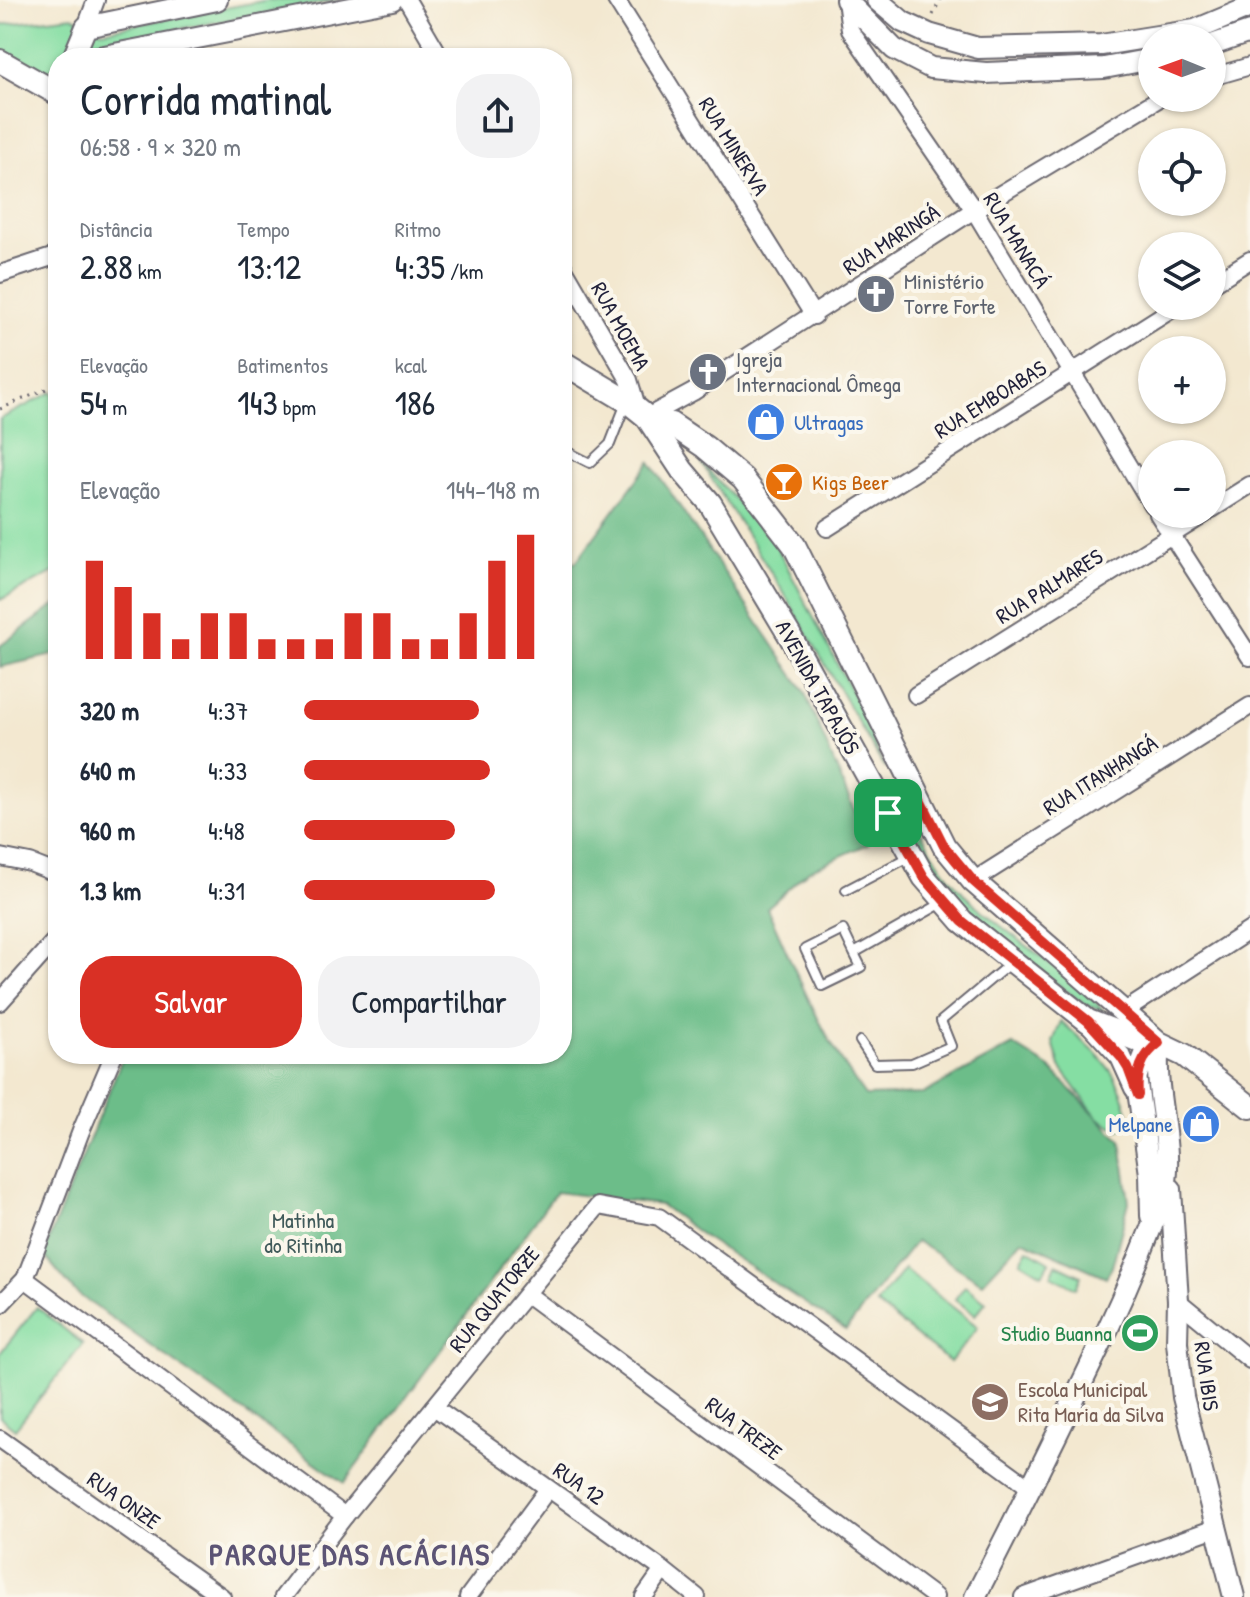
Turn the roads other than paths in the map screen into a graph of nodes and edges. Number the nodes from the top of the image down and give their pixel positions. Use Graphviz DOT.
graph roads {
  1 [pos="96,0"];
  2 [pos="217,0"];
  3 [pos="392,0"];
  4 [pos="407,0"];
  5 [pos="616,0"];
  6 [pos="846,0"];
  7 [pos="877,0"];
  8 [pos="1243,6"];
  9 [pos="86,27"];
  10 [pos="1250,32"];
  11 [pos="1226,40"];
  12 [pos="77,48"];
  13 [pos="145,48"];
  14 [pos="435,48"];
  15 [pos="0,61"];
  16 [pos="1138,62"];
  17 [pos="1250,66"];
  18 [pos="1226,73"];
  19 [pos="48,86"];
  20 [pos="1138,111"];
  21 [pos="974,210"];
  22 [pos="48,258"];
  23 [pos="1250,260"];
  24 [pos="0,274"];
  25 [pos="1226,275"];
  26 [pos="572,282"];
  27 [pos="814,316"];
  28 [pos="1155,320"];
  29 [pos="572,368"];
  30 [pos="1072,373"];
  31 [pos="637,409"];
  32 [pos="572,454"];
  33 [pos="1138,482"];
  34 [pos="1250,485"];
  35 [pos="1226,500"];
  36 [pos="827,528"];
  37 [pos="1166,528"];
  38 [pos="1183,528"];
  39 [pos="1171,536"];
  40 [pos="1250,657"];
  41 [pos="916,695"];
  42 [pos="1250,706"];
  43 [pos="916,790"];
  44 [pos="888,813"];
  45 [pos="912,856"];
  46 [pos="0,857"];
  47 [pos="48,870"];
  48 [pos="973,881"];
  49 [pos="846,890"];
  50 [pos="945,901"];
  51 [pos="1250,930"];
  52 [pos="48,948"];
  53 [pos="854,953"];
  54 [pos="1013,961"];
  55 [pos="0,1002"];
  56 [pos="1125,1011"];
  57 [pos="1088,1021"];
  58 [pos="860,1041"];
  59 [pos="1159,1043"];
  60 [pos="110,1064"];
  61 [pos="1138,1095"];
  62 [pos="1250,1107"];
  63 [pos="1167,1157"];
  64 [pos="1153,1224"];
  65 [pos="25,1279"];
  66 [pos="527,1294"];
  67 [pos="1178,1301"];
  68 [pos="0,1305"];
  69 [pos="1250,1360"];
  70 [pos="434,1407"];
  71 [pos="0,1439"];
  72 [pos="548,1489"];
  73 [pos="1032,1489"];
  74 [pos="345,1516"];
  75 [pos="1218,1527"];
  76 [pos="663,1570"];
  77 [pos="222,1597"];
  78 [pos="283,1597"];
  79 [pos="468,1597"];
  80 [pos="644,1597"];
  81 [pos="697,1597"];
  82 [pos="935,1597"];
  83 [pos="975,1597"];
  84 [pos="1023,1597"];
  85 [pos="1234,1597"];
  1 -- 9 [label="street"];
  2 -- 9 [label="street"];
  3 -- 13 [label="street"];
  4 -- 14 [label="street"];
  5 -- 27 [label="street, RUA MINERVA"];
  6 -- 16 [label="street"];
  6 -- 21 [label="street, RUA MANACÁ"];
  7 -- 8 [label="street"];
  9 -- 12 [label="street"];
  10 -- 11 [label="street"];
  15 -- 19 [label="main road"];
  17 -- 18 [label="street"];
  20 -- 21 [label="street, RUA MARINGÁ"];
  21 -- 27 [label="street, RUA MARINGÁ"];
  21 -- 30 [label="street, RUA MANACÁ"];
  22 -- 24 [label="street"];
  23 -- 25 [label="street"];
  26 -- 31 [label="street, RUA MOEMA"];
  27 -- 31 [label="street, RUA MARINGÁ"];
  28 -- 30 [label="street, RUA EMBOABAS"];
  29 -- 31 [label="main road, AVENIDA TAPAJÓS"];
  30 -- 33 [label="street, RUA MANACÁ"];
  30 -- 36 [label="street, RUA EMBOABAS"];
  31 -- 32 [label="lane"];
  31 -- 43 [label="main road, AVENIDA TAPAJÓS"];
  31 -- 44 [label="main road, AVENIDA TAPAJÓS"];
  34 -- 35 [label="street"];
  37 -- 39 [label="street"];
  38 -- 39 [label="street, RUA PALMARES"];
  39 -- 40 [label="street"];
  39 -- 41 [label="street, RUA PALMARES"];
  42 -- 48 [label="street, RUA ITANHANGÁ"];
  43 -- 44 [label="main road"];
  43 -- 48 [label="main road, AVENIDA TAPAJÓS"];
  44 -- 45 [label="main road, AVENIDA TAPAJÓS"];
  45 -- 49 [label="lane"];
  45 -- 50 [label="main road, AVENIDA TAPAJÓS"];
  46 -- 47 [label="street"];
  48 -- 56 [label="main road, AVENIDA TAPAJÓS"];
  50 -- 53 [label="lane"];
  50 -- 54 [label="main road, AVENIDA TAPAJÓS"];
  51 -- 56 [label="street"];
  52 -- 55 [label="street"];
  53 -- 53 [label="lane"];
  54 -- 57 [label="main road, AVENIDA TAPAJÓS"];
  54 -- 58 [label="lane"];
  56 -- 59 [label="main road, AVENIDA TAPAJÓS"];
  57 -- 59 [label="main road, AVENIDA TAPAJÓS"];
  57 -- 61 [label="street"];
  59 -- 61 [label="street"];
  59 -- 62 [label="main road, AVENIDA TAPAJÓS"];
  59 -- 63 [label="street"];
  60 -- 65 [label="street"];
  61 -- 64 [label="street"];
  63 -- 64 [label="street"];
  63 -- 67 [label="street, RUA IBIS"];
  64 -- 73 [label="street"];
  65 -- 68 [label="street"];
  65 -- 74 [label="street"];
  66 -- 70 [label="street, RUA QUATORZE"];
  66 -- 73 [label="street, RUA QUATORZE"];
  66 -- 82 [label="street, RUA TREZE"];
  67 -- 69 [label="street"];
  67 -- 75 [label="street, RUA IBIS"];
  70 -- 72 [label="street, RUA 12"];
  70 -- 74 [label="street, RUA QUATORZE"];
  71 -- 77 [label="street, RUA ONZE"];
  72 -- 76 [label="street, RUA 12"];
  72 -- 79 [label="street"];
  73 -- 83 [label="street"];
  74 -- 78 [label="street, RUA QUATORZE"];
  75 -- 84 [label="street"];
  75 -- 85 [label="street, RUA IBIS"];
  76 -- 80 [label="street"];
  76 -- 81 [label="street, RUA 12"];
}
